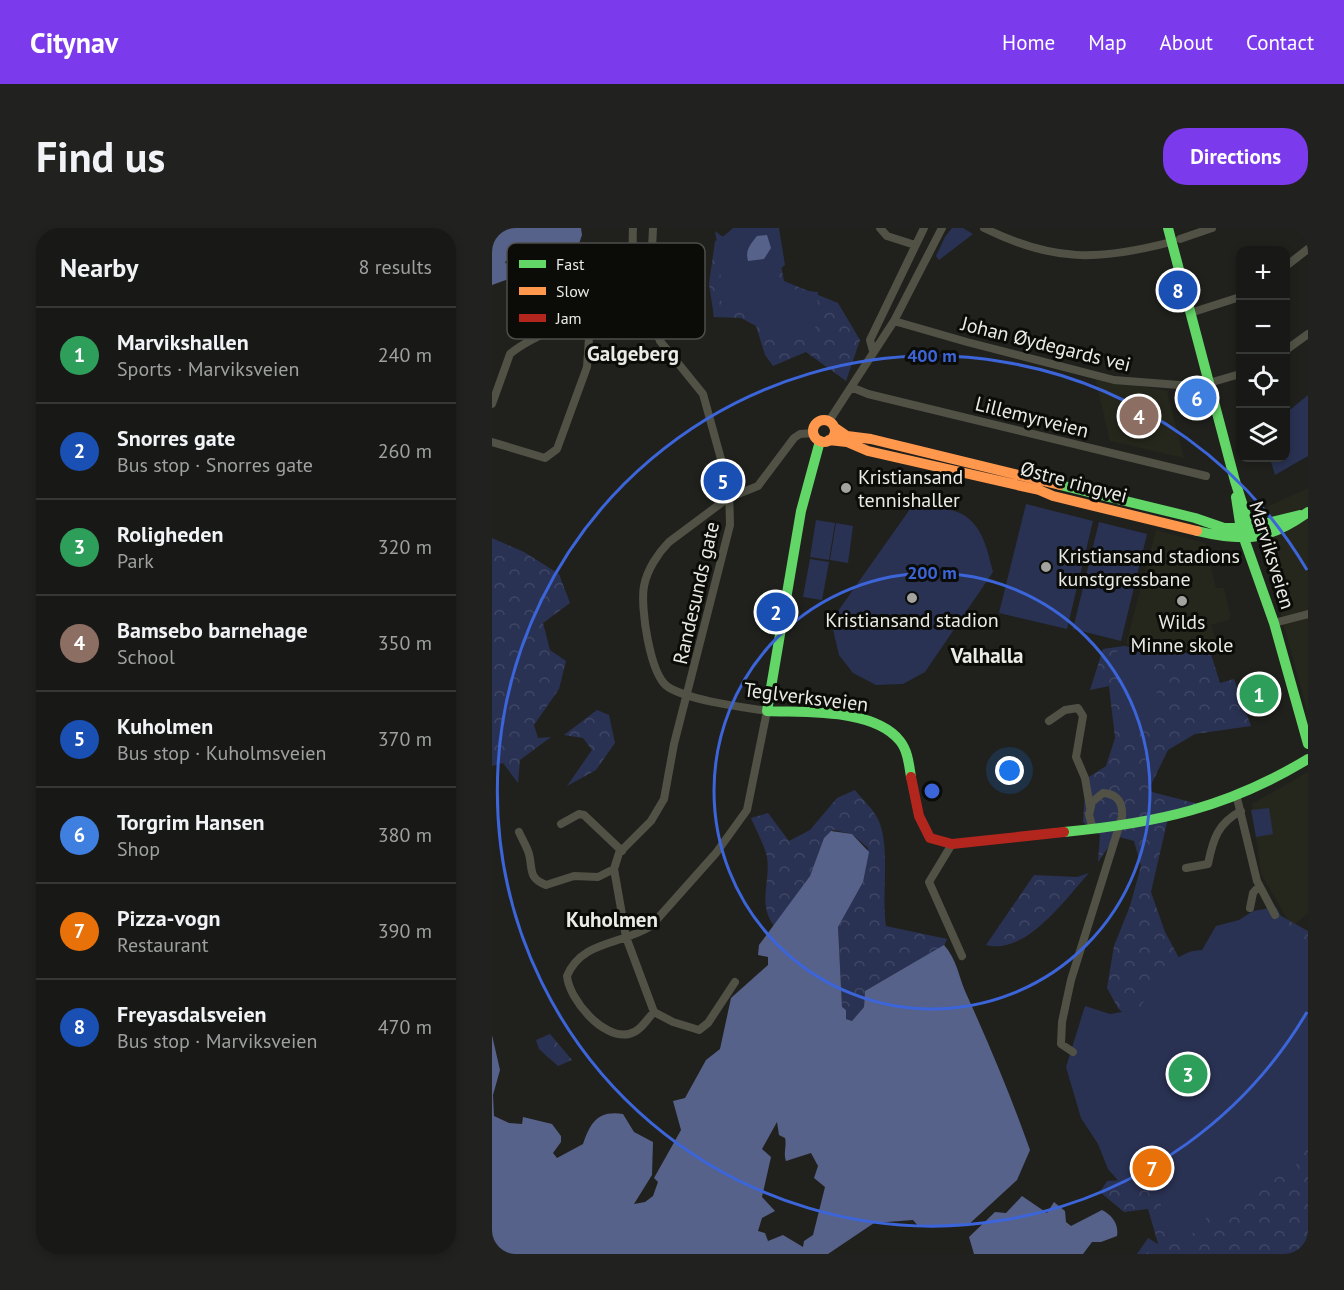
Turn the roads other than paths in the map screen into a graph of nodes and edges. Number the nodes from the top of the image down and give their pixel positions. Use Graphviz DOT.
graph roads {
  1 [pos="633,228"];
  2 [pos="653,228"];
  3 [pos="880,228"];
  4 [pos="924,228"];
  5 [pos="942,228"];
  6 [pos="984,228"];
  7 [pos="1168,228"];
  8 [pos="1212,228"];
  9 [pos="1176,241"];
  10 [pos="633,243"];
  11 [pos="652,243"];
  12 [pos="915,245"];
  13 [pos="1308,249"];
  14 [pos="1290,263"];
  15 [pos="1236,298"];
  16 [pos="1190,313"];
  17 [pos="894,321"];
  18 [pos="1308,334"];
  19 [pos="537,339"];
  20 [pos="589,339"];
  21 [pos="660,339"];
  22 [pos="1290,347"];
  23 [pos="873,351"];
  24 [pos="1236,375"];
  25 [pos="1209,383"];
  26 [pos="1192,386"];
  27 [pos="851,387"];
  28 [pos="492,404"];
  29 [pos="831,424"];
  30 [pos="821,438"];
  31 [pos="492,442"];
  32 [pos="1206,476"];
  33 [pos="728,498"];
  34 [pos="1307,513"];
  35 [pos="1248,535"];
  36 [pos="1308,614"];
  37 [pos="1274,624"];
  38 [pos="687,694"];
  39 [pos="767,711"];
  40 [pos="1049,721"];
  41 [pos="1308,744"];
  42 [pos="1308,759"];
  43 [pos="1237,798"];
  44 [pos="1090,807"];
  45 [pos="1241,811"];
  46 [pos="561,824"];
  47 [pos="1097,828"];
  48 [pos="519,832"];
  49 [pos="952,844"];
  50 [pos="622,851"];
  51 [pos="1186,868"];
  52 [pos="614,869"];
  53 [pos="1259,886"];
  54 [pos="1250,908"];
  55 [pos="1275,915"];
  56 [pos="626,937"];
  57 [pos="962,956"];
  58 [pos="735,982"];
  59 [pos="654,1012"];
  60 [pos="1072,1052"];
  1 -- 10 [label="street"];
  2 -- 11 [label="street, Randesunds gate"];
  3 -- 12 [label="street"];
  4 -- 12 [label="street"];
  5 -- 17 [label="street"];
  6 -- 9 [label="street"];
  7 -- 9 [label="street, Marviksveien"];
  8 -- 9 [label="street"];
  9 -- 16 [label="street, Marviksveien"];
  12 -- 23 [label="street"];
  13 -- 14 [label="street"];
  15 -- 16 [label="street"];
  16 -- 25 [label="street, Marviksveien"];
  17 -- 23 [label="street"];
  17 -- 26 [label="street, Johan Øydegards vei"];
  18 -- 22 [label="street"];
  19 -- 28 [label="street"];
  20 -- 31 [label="street"];
  21 -- 33 [label="street, Randesunds gate"];
  23 -- 27 [label="street"];
  24 -- 25 [label="street"];
  25 -- 35 [label="street, Marviksveien"];
  27 -- 29 [label="street"];
  27 -- 32 [label="street, Lillemyrveien"];
  29 -- 30 [label="street"];
  29 -- 30 [label="street"];
  29 -- 35 [label="street, Østre ringvei"];
  30 -- 33 [label="street, Teglverksveien"];
  30 -- 35 [label="street, Østre ringvei"];
  30 -- 39 [label="street"];
  33 -- 38 [label="street, Randesunds gate"];
  33 -- 38 [label="street, Teglverksveien"];
  34 -- 35 [label="street, Østre ringvei"];
  35 -- 37 [label="street, Marviksveien"];
  36 -- 37 [label="street"];
  37 -- 41 [label="street, Marviksveien"];
  38 -- 39 [label="street, Teglverksveien"];
  38 -- 50 [label="street, Randesunds gate"];
  39 -- 49 [label="street, Teglverksveien"];
  39 -- 56 [label="street"];
  40 -- 44 [label="street"];
  42 -- 43 [label="street"];
  43 -- 45 [label="street"];
  43 -- 47 [label="street"];
  44 -- 47 [label="street"];
  44 -- 60 [label="street"];
  45 -- 51 [label="street"];
  45 -- 53 [label="street"];
  46 -- 50 [label="street"];
  47 -- 49 [label="street"];
  48 -- 52 [label="street"];
  49 -- 57 [label="street"];
  50 -- 52 [label="street, Randesunds gate"];
  52 -- 56 [label="street"];
  53 -- 54 [label="street"];
  53 -- 55 [label="street"];
  56 -- 59 [label="street"];
  56 -- 59 [label="street"];
  58 -- 59 [label="street"];
}
